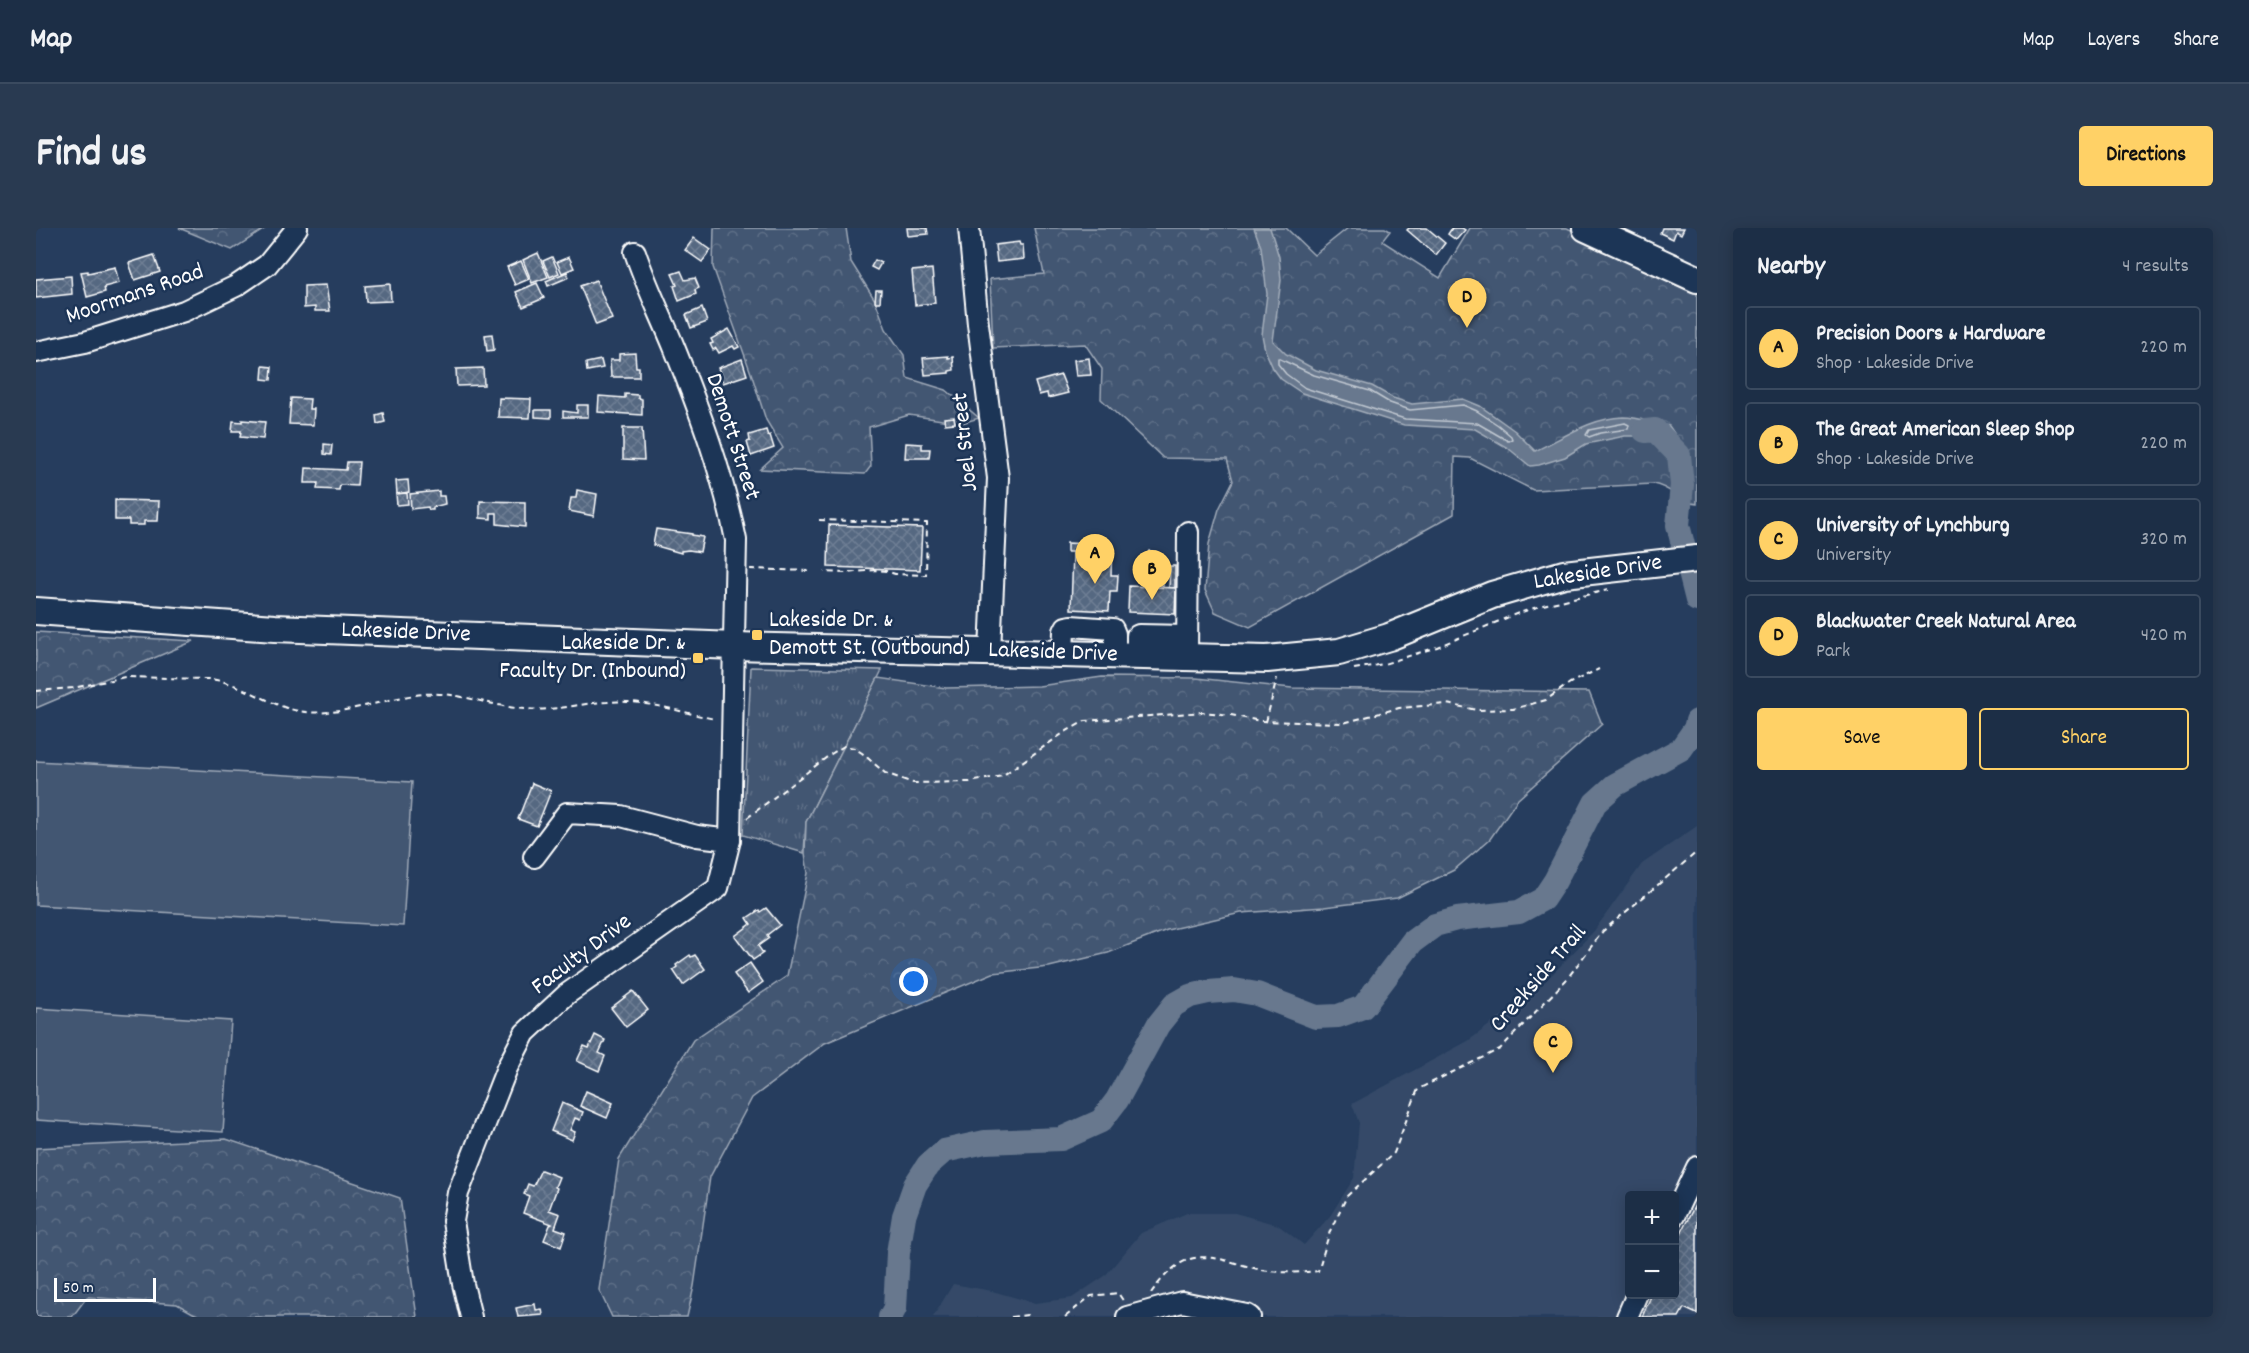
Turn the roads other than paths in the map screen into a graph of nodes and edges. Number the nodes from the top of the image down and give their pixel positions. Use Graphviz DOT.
graph roads {
  1 [pos="297,228"];
  2 [pos="969,228"];
  3 [pos="1586,228"];
  4 [pos="635,252"];
  5 [pos="1697,279"];
  6 [pos="36,352"];
  7 [pos="1188,532"];
  8 [pos="1697,559"];
  9 [pos="36,611"];
  10 [pos="735,646"];
  11 [pos="1187,647"];
  12 [pos="990,651"];
  13 [pos="730,840"];
  14 [pos="534,856"];
  15 [pos="1697,1167"];
  16 [pos="1679,1205"];
  17 [pos="1636,1299"];
  18 [pos="1126,1312"];
  19 [pos="471,1317"];
  20 [pos="1250,1317"];
  21 [pos="1627,1317"];
  1 -- 6 [label="street, Moormans Road"];
  2 -- 12 [label="street, Joel Street"];
  3 -- 5 [label="main road"];
  4 -- 10 [label="street, Demott Street"];
  7 -- 11 [label="street"];
  8 -- 11 [label="main road, Lakeside Drive"];
  9 -- 10 [label="main road, Lakeside Drive"];
  10 -- 12 [label="main road, Lakeside Drive"];
  10 -- 13 [label="street, Faculty Drive"];
  11 -- 12 [label="main road, Lakeside Drive"];
  13 -- 14 [label="street"];
  13 -- 19 [label="street, Faculty Drive"];
  15 -- 16 [label="street"];
  17 -- 21 [label="street"];
  18 -- 20 [label="street"];
}
